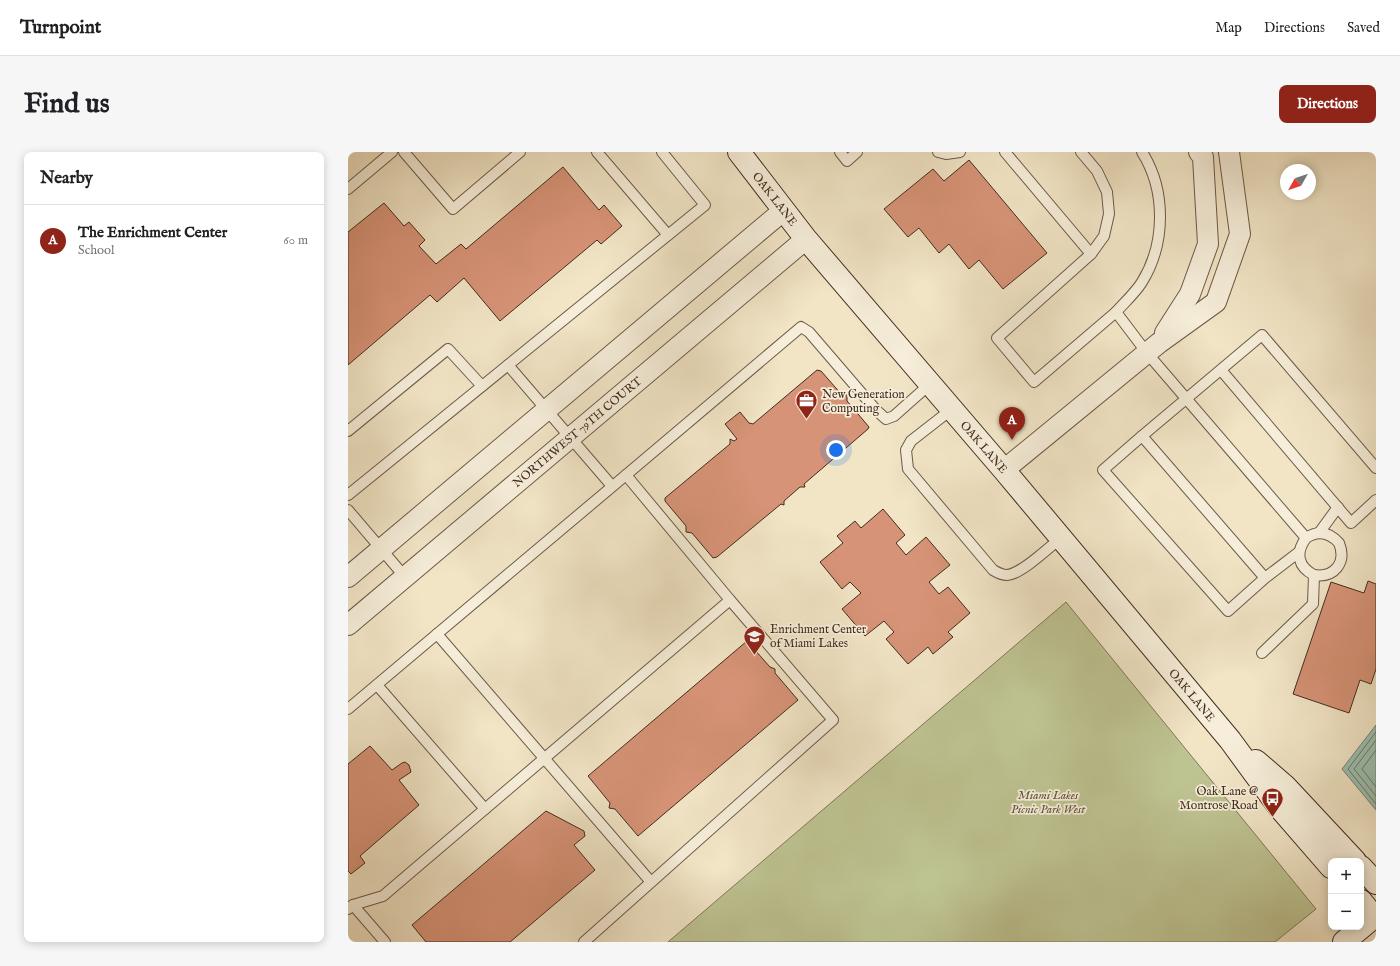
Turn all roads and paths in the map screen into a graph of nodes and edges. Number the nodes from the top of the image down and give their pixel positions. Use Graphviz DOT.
graph roads {
  1 [pos="392,152"];
  2 [pos="404,152"];
  3 [pos="520,152"];
  4 [pos="597,152"];
  5 [pos="662,152"];
  6 [pos="739,152"];
  7 [pos="840,152"];
  8 [pos="857,152"];
  9 [pos="938,152"];
  10 [pos="960,152"];
  11 [pos="1005,152"];
  12 [pos="1081,152"];
  13 [pos="1142,152"];
  14 [pos="1198,152"];
  15 [pos="1229,152"];
  16 [pos="348,189"];
  17 [pos="784,210"];
  18 [pos="668,235"];
  19 [pos="806,239"];
  20 [pos="1091,254"];
  21 [pos="1116,312"];
  22 [pos="1153,348"];
  23 [pos="508,365"];
  24 [pos="1221,370"];
  25 [pos="930,384"];
  26 [pos="482,386"];
  27 [pos="1187,399"];
  28 [pos="952,409"];
  29 [pos="547,410"];
  30 [pos="348,431"];
  31 [pos="1142,436"];
  32 [pos="571,438"];
  33 [pos="1376,468"];
  34 [pos="1004,470"];
  35 [pos="626,475"];
  36 [pos="612,486"];
  37 [pos="348,495"];
  38 [pos="1376,500"];
  39 [pos="1338,508"];
  40 [pos="348,510"];
  41 [pos="1320,533"];
  42 [pos="1061,538"];
  43 [pos="1306,538"];
  44 [pos="382,549"];
  45 [pos="1299,552"];
  46 [pos="1314,576"];
  47 [pos="348,577"];
  48 [pos="406,577"];
  49 [pos="1265,578"];
  50 [pos="730,600"];
  51 [pos="348,625"];
  52 [pos="437,634"];
  53 [pos="1262,653"];
  54 [pos="377,684"];
  55 [pos="348,709"];
  56 [pos="1230,740"];
  57 [pos="543,759"];
  58 [pos="485,809"];
  59 [pos="1352,858"];
  60 [pos="1328,864"];
  61 [pos="1364,870"];
  62 [pos="651,882"];
  63 [pos="1376,883"];
  64 [pos="351,907"];
  65 [pos="1373,915"];
  66 [pos="385,942"];
  67 [pos="584,942"];
  68 [pos="1344,942"];
  1 -- 16 [label="lane"];
  2 -- 3 [label="lane"];
  4 -- 18 [label="lane"];
  5 -- 18 [label="lane"];
  6 -- 17 [label="street, OAK LANE"];
  7 -- 8 [label="lane"];
  9 -- 10 [label="lane"];
  11 -- 20 [label="lane"];
  12 -- 20 [label="lane"];
  13 -- 21 [label="lane"];
  14 -- 22 [label="street"];
  15 -- 22 [label="street"];
  17 -- 19 [label="street, OAK LANE"];
  17 -- 29 [label="street"];
  18 -- 23 [label="lane"];
  19 -- 25 [label="street, OAK LANE"];
  19 -- 32 [label="street, NORTHWEST 79TH COURT"];
  20 -- 21 [label="lane"];
  21 -- 22 [label="lane"];
  22 -- 27 [label="lane"];
  22 -- 34 [label="street"];
  23 -- 26 [label="lane"];
  23 -- 29 [label="lane"];
  24 -- 27 [label="lane"];
  24 -- 33 [label="lane"];
  24 -- 39 [label="lane"];
  25 -- 28 [label="street, OAK LANE"];
  25 -- 35 [label="lane"];
  26 -- 30 [label="lane"];
  26 -- 37 [label="lane"];
  27 -- 31 [label="lane"];
  27 -- 43 [label="lane"];
  28 -- 34 [label="street, OAK LANE"];
  28 -- 42 [label="lane"];
  29 -- 32 [label="lane"];
  29 -- 44 [label="street"];
  31 -- 49 [label="lane"];
  31 -- 49 [label="lane"];
  32 -- 36 [label="lane"];
  32 -- 48 [label="street, NORTHWEST 79TH COURT"];
  34 -- 42 [label="street, OAK LANE"];
  35 -- 36 [label="lane"];
  35 -- 50 [label="lane"];
  36 -- 52 [label="lane"];
  38 -- 39 [label="lane"];
  39 -- 41 [label="lane"];
  40 -- 44 [label="lane"];
  41 -- 43 [label="lane"];
  41 -- 46 [label="lane"];
  42 -- 56 [label="street, OAK LANE"];
  43 -- 45 [label="lane"];
  44 -- 47 [label="street"];
  44 -- 48 [label="lane"];
  45 -- 46 [label="lane"];
  45 -- 49 [label="lane"];
  46 -- 53 [label="lane"];
  48 -- 51 [label="street, NORTHWEST 79TH COURT"];
  50 -- 57 [label="lane"];
  50 -- 62 [label="lane"];
  52 -- 54 [label="lane"];
  52 -- 57 [label="lane"];
  54 -- 55 [label="lane"];
  54 -- 58 [label="lane"];
  56 -- 59 [label="street, OAK LANE"];
  56 -- 60 [label="street, OAK LANE"];
  57 -- 58 [label="lane"];
  57 -- 62 [label="lane"];
  58 -- 64 [label="lane"];
  61 -- 63 [label="street"];
  62 -- 67 [label="lane"];
  64 -- 66 [label="lane"];
  65 -- 68 [label="street"];
}
